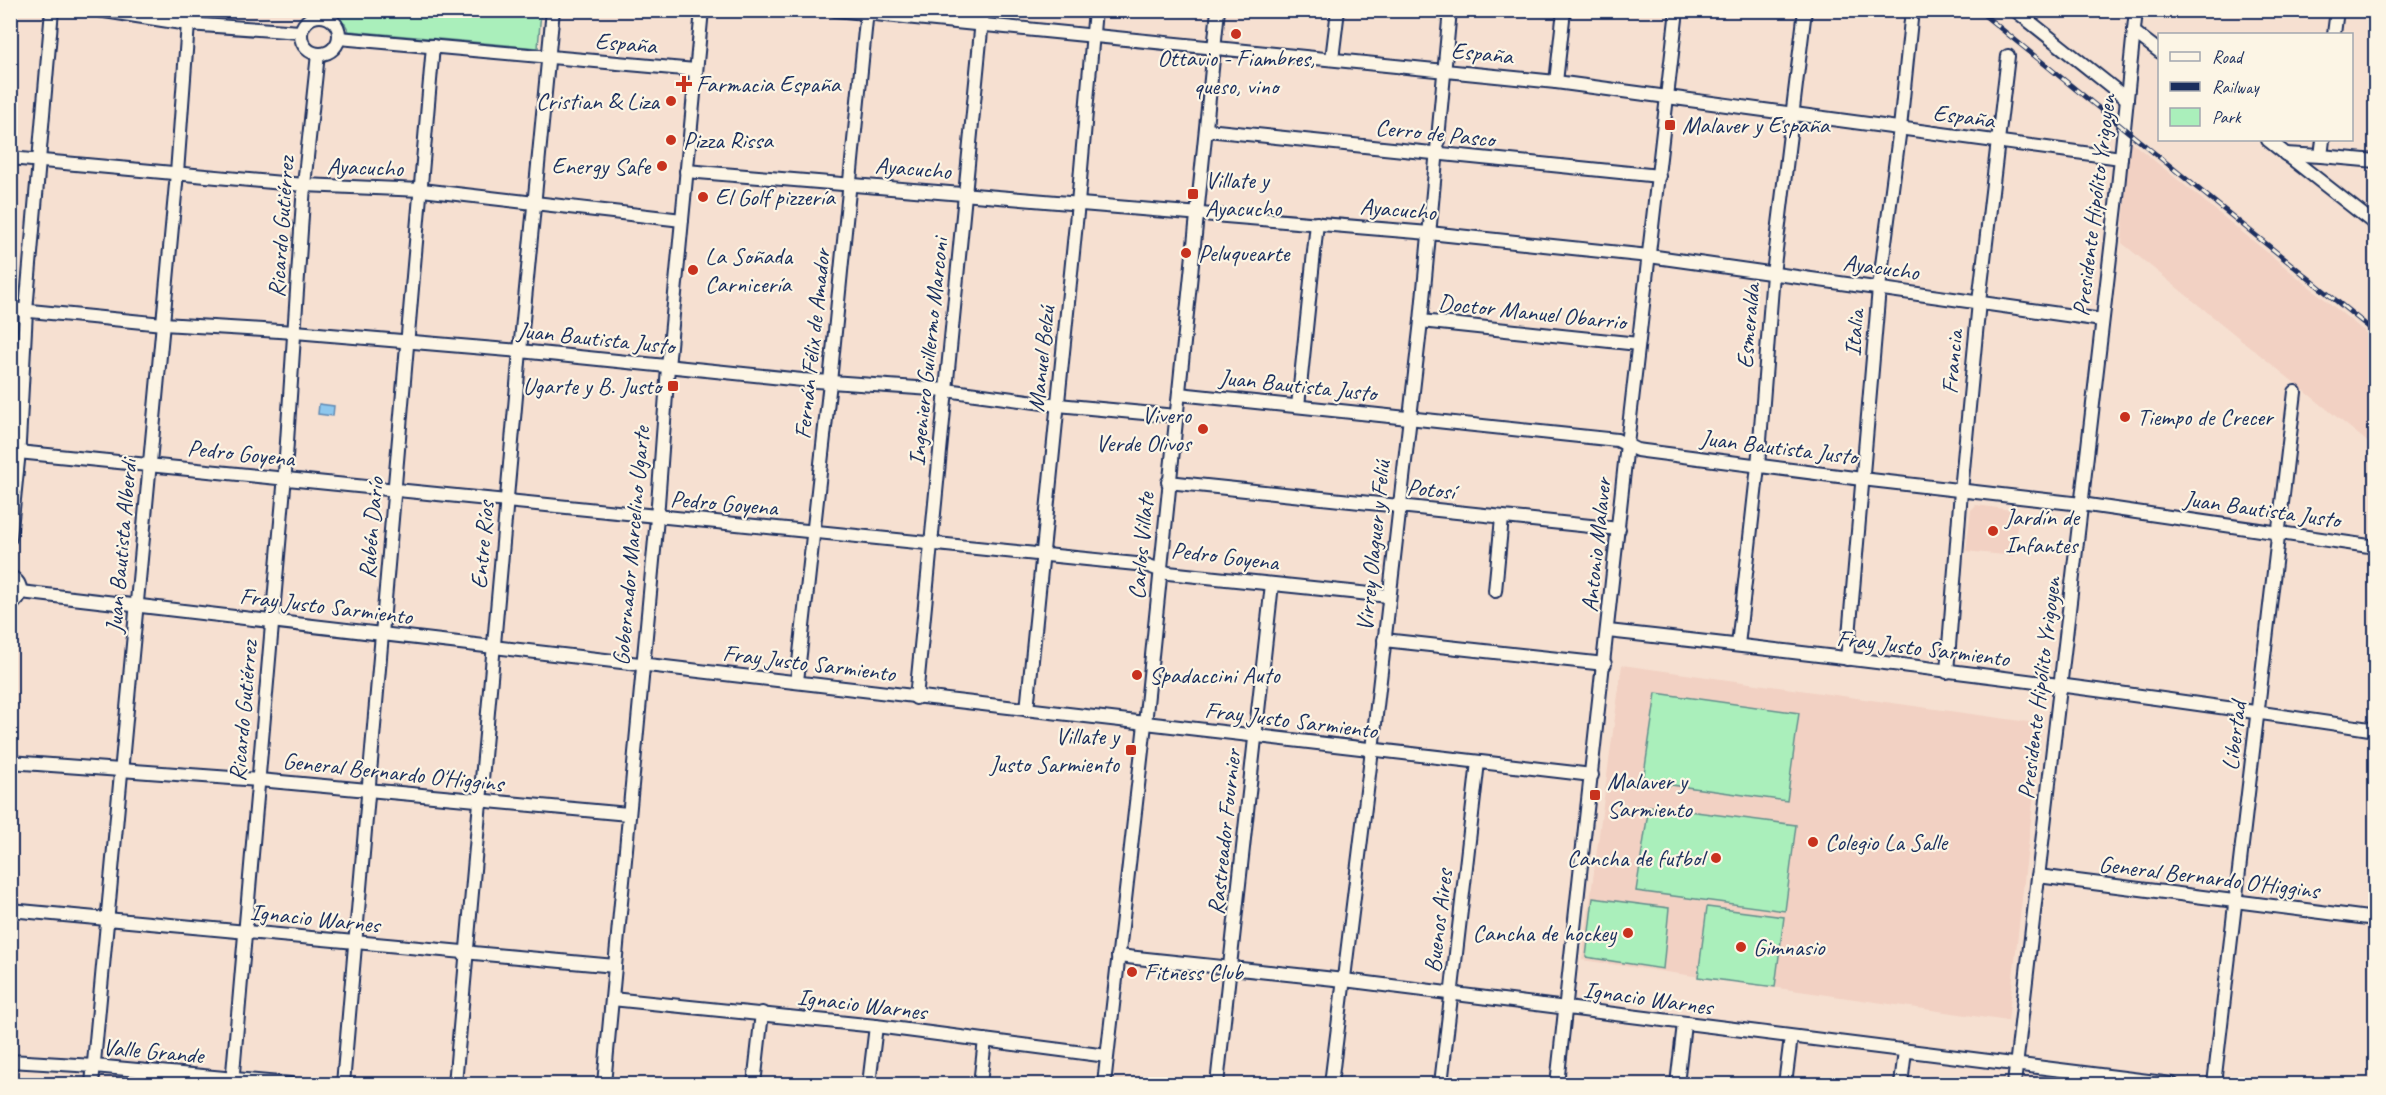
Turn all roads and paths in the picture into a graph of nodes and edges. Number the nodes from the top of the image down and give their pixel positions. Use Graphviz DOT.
graph roads {
  1 [pos="52,10"];
  2 [pos="98,10"];
  3 [pos="189,10"];
  4 [pos="553,10"];
  5 [pos="702,10"];
  6 [pos="835,10"];
  7 [pos="983,10"];
  8 [pos="1095,10"];
  9 [pos="1218,10"];
  10 [pos="1338,10"];
  11 [pos="1450,10"];
  12 [pos="1564,10"];
  13 [pos="1677,10"];
  14 [pos="1805,10"];
  15 [pos="1912,10"];
  16 [pos="2015,10"];
  17 [pos="2136,10"];
  18 [pos="2337,10"];
  19 [pos="867,12"];
  20 [pos="324,13"];
  21 [pos="188,24"];
  22 [pos="981,26"];
  23 [pos="300,32"];
  24 [pos="2134,32"];
  25 [pos="2334,33"];
  26 [pos="1092,36"];
  27 [pos="339,38"];
  28 [pos="434,46"];
  29 [pos="1213,49"];
  30 [pos="2158,50"];
  31 [pos="318,54"];
  32 [pos="2008,56"];
  33 [pos="548,57"];
  34 [pos="1332,59"];
  35 [pos="695,70"];
  36 [pos="1444,70"];
  37 [pos="1556,82"];
  38 [pos="1668,96"];
  39 [pos="2127,99"];
  40 [pos="1794,114"];
  41 [pos="1900,128"];
  42 [pos="1207,130"];
  43 [pos="1999,141"];
  44 [pos="2269,141"];
  45 [pos="2323,141"];
  46 [pos="1436,154"];
  47 [pos="2285,154"];
  48 [pos="2321,156"];
  49 [pos="10,158"];
  50 [pos="2121,158"];
  51 [pos="39,159"];
  52 [pos="2376,161"];
  53 [pos="687,171"];
  54 [pos="177,173"];
  55 [pos="1659,176"];
  56 [pos="849,183"];
  57 [pos="304,185"];
  58 [pos="422,190"];
  59 [pos="965,193"];
  60 [pos="534,202"];
  61 [pos="1078,203"];
  62 [pos="1198,212"];
  63 [pos="682,220"];
  64 [pos="1317,223"];
  65 [pos="2376,225"];
  66 [pos="1429,232"];
  67 [pos="1649,256"];
  68 [pos="1773,274"];
  69 [pos="1879,288"];
  70 [pos="1979,302"];
  71 [pos="10,309"];
  72 [pos="26,311"];
  73 [pos="2102,320"];
  74 [pos="1421,321"];
  75 [pos="163,324"];
  76 [pos="295,332"];
  77 [pos="408,342"];
  78 [pos="1638,344"];
  79 [pos="520,351"];
  80 [pos="668,367"];
  81 [pos="830,382"];
  82 [pos="946,390"];
  83 [pos="2295,392"];
  84 [pos="1179,394"];
  85 [pos="1058,405"];
  86 [pos="1298,406"];
  87 [pos="1176,416"];
  88 [pos="1408,417"];
  89 [pos="1627,444"];
  90 [pos="18,452"];
  91 [pos="150,466"];
  92 [pos="1758,466"];
  93 [pos="284,479"];
  94 [pos="1862,479"];
  95 [pos="1168,482"];
  96 [pos="395,490"];
  97 [pos="1960,491"];
  98 [pos="507,501"];
  99 [pos="2081,504"];
  100 [pos="1400,507"];
  101 [pos="657,518"];
  102 [pos="1502,518"];
  103 [pos="1619,530"];
  104 [pos="813,532"];
  105 [pos="2278,533"];
  106 [pos="10,538"];
  107 [pos="931,543"];
  108 [pos="2376,547"];
  109 [pos="1043,555"];
  110 [pos="1160,570"];
  111 [pos="10,576"];
  112 [pos="1272,584"];
  113 [pos="1495,591"];
  114 [pos="21,592"];
  115 [pos="1389,596"];
  116 [pos="10,605"];
  117 [pos="137,605"];
  118 [pos="272,621"];
  119 [pos="1608,631"];
  120 [pos="383,633"];
  121 [pos="1384,640"];
  122 [pos="1738,645"];
  123 [pos="493,647"];
  124 [pos="1847,659"];
  125 [pos="1605,664"];
  126 [pos="642,666"];
  127 [pos="1947,672"];
  128 [pos="797,681"];
  129 [pos="2060,687"];
  130 [pos="916,698"];
  131 [pos="1027,711"];
  132 [pos="2258,712"];
  133 [pos="1145,724"];
  134 [pos="2376,730"];
  135 [pos="1255,737"];
  136 [pos="1372,750"];
  137 [pos="10,762"];
  138 [pos="1478,762"];
  139 [pos="122,771"];
  140 [pos="1592,775"];
  141 [pos="259,780"];
  142 [pos="369,790"];
  143 [pos="480,802"];
  144 [pos="628,814"];
  145 [pos="2038,876"];
  146 [pos="2235,901"];
  147 [pos="10,910"];
  148 [pos="108,919"];
  149 [pos="2376,919"];
  150 [pos="246,932"];
  151 [pos="356,943"];
  152 [pos="467,954"];
  153 [pos="1119,956"];
  154 [pos="615,966"];
  155 [pos="1230,969"];
  156 [pos="1344,980"];
  157 [pos="1451,994"];
  158 [pos="612,999"];
  159 [pos="1566,1008"];
  160 [pos="762,1013"];
  161 [pos="1684,1024"];
  162 [pos="876,1026"];
  163 [pos="1791,1037"];
  164 [pos="985,1040"];
  165 [pos="1905,1051"];
  166 [pos="1107,1056"];
  167 [pos="10,1061"];
  168 [pos="2016,1065"];
  169 [pos="94,1066"];
  170 [pos="233,1082"];
  171 [pos="92,1084"];
  172 [pos="291,1084"];
  173 [pos="343,1084"];
  174 [pos="455,1084"];
  175 [pos="604,1084"];
  176 [pos="754,1084"];
  177 [pos="869,1084"];
  178 [pos="980,1084"];
  179 [pos="1104,1084"];
  180 [pos="1217,1084"];
  181 [pos="1331,1084"];
  182 [pos="1441,1084"];
  183 [pos="1557,1084"];
  184 [pos="1677,1084"];
  185 [pos="1785,1084"];
  186 [pos="1901,1084"];
  187 [pos="2014,1084"];
  188 [pos="2172,1084"];
  189 [pos="2214,1084"];
  1 -- 51 [label="street"];
  2 -- 21 [label="street"];
  3 -- 21 [label="street, Juan Bautista Alberdi"];
  4 -- 33 [label="street, Entre Ríos"];
  5 -- 35 [label="street, Gobernador Marcelino Ugarte"];
  6 -- 19 [label="street, España"];
  7 -- 22 [label="street, Ingeniero Guillermo Marconi"];
  8 -- 26 [label="street, Manuel Belzú"];
  9 -- 29 [label="street, Carlos Villate"];
  10 -- 34 [label="street"];
  11 -- 36 [label="street, Virrey Olaguer y Feliú"];
  12 -- 37 [label="street"];
  13 -- 38 [label="street, Antonio Malaver"];
  14 -- 40 [label="street, Esmeralda"];
  15 -- 41 [label="street, Italia"];
  16 -- 39 [label="street"];
  17 -- 24 [label="street, Presidente Hipólito Yrigoyen"];
  18 -- 25 [label="street"];
  19 -- 22 [label="street, España"];
  19 -- 56 [label="street, Fernán Félix de Amador"];
  20 -- 23 [label="street"];
  20 -- 27 [label="street"];
  21 -- 23 [label="street"];
  21 -- 54 [label="street, Juan Bautista Alberdi"];
  22 -- 26 [label="street, España"];
  22 -- 59 [label="street, Ingeniero Guillermo Marconi"];
  23 -- 31 [label="street"];
  24 -- 30 [label="street"];
  24 -- 39 [label="street, Presidente Hipólito Yrigoyen"];
  26 -- 29 [label="street, España"];
  26 -- 61 [label="street, Manuel Belzú"];
  27 -- 28 [label="street, España"];
  27 -- 31 [label="street"];
  28 -- 33 [label="street, España"];
  28 -- 58 [label="street, Rubén Darío"];
  29 -- 34 [label="street, España"];
  29 -- 42 [label="street, Carlos Villate"];
  31 -- 57 [label="street, Ricardo Gutiérrez"];
  32 -- 43 [label="street, Francia"];
  33 -- 35 [label="street, España"];
  33 -- 60 [label="street, Entre Ríos"];
  34 -- 36 [label="street, España"];
  35 -- 53 [label="street, Gobernador Marcelino Ugarte"];
  36 -- 37 [label="street, España"];
  36 -- 46 [label="street, Virrey Olaguer y Feliú"];
  37 -- 38 [label="street, España"];
  38 -- 40 [label="street, España"];
  38 -- 55 [label="street, Antonio Malaver"];
  39 -- 50 [label="street, Presidente Hipólito Yrigoyen"];
  40 -- 41 [label="street, España"];
  40 -- 68 [label="street, Esmeralda"];
  41 -- 43 [label="street, España"];
  41 -- 69 [label="street, Italia"];
  42 -- 46 [label="street, Cerro de Pasco"];
  42 -- 62 [label="street, Carlos Villate"];
  43 -- 50 [label="street, España"];
  43 -- 70 [label="street, Francia"];
  44 -- 47 [label="street"];
  45 -- 48 [label="street"];
  46 -- 55 [label="street, Cerro de Pasco"];
  46 -- 66 [label="street, Virrey Olaguer y Feliú"];
  47 -- 48 [label="street"];
  47 -- 65 [label="street"];
  48 -- 52 [label="street"];
  49 -- 51 [label="street, Ayacucho"];
  50 -- 73 [label="street, Presidente Hipólito Yrigoyen"];
  51 -- 54 [label="street, Ayacucho"];
  51 -- 72 [label="street"];
  53 -- 56 [label="street, Ayacucho"];
  53 -- 63 [label="street, Gobernador Marcelino Ugarte"];
  54 -- 57 [label="street, Ayacucho"];
  54 -- 75 [label="street, Juan Bautista Alberdi"];
  55 -- 67 [label="street, Antonio Malaver"];
  56 -- 59 [label="street, Ayacucho"];
  56 -- 81 [label="street, Fernán Félix de Amador"];
  57 -- 58 [label="street, Ayacucho"];
  57 -- 76 [label="street, Ricardo Gutiérrez"];
  58 -- 60 [label="street, Ayacucho"];
  58 -- 77 [label="street, Rubén Darío"];
  59 -- 61 [label="street, Ayacucho"];
  59 -- 82 [label="street, Ingeniero Guillermo Marconi"];
  60 -- 63 [label="street, Ayacucho"];
  60 -- 79 [label="street, Entre Ríos"];
  61 -- 62 [label="street, Ayacucho"];
  61 -- 85 [label="street, Manuel Belzú"];
  62 -- 64 [label="street, Ayacucho"];
  62 -- 84 [label="street, Carlos Villate"];
  63 -- 80 [label="street, Gobernador Marcelino Ugarte"];
  64 -- 66 [label="street, Ayacucho"];
  64 -- 86 [label="street"];
  66 -- 67 [label="street, Ayacucho"];
  66 -- 74 [label="street, Virrey Olaguer y Feliú"];
  67 -- 68 [label="street, Ayacucho"];
  67 -- 78 [label="street, Antonio Malaver"];
  68 -- 69 [label="street, Ayacucho"];
  68 -- 92 [label="street, Esmeralda"];
  69 -- 70 [label="street, Ayacucho"];
  69 -- 94 [label="street, Italia"];
  70 -- 73 [label="street, Ayacucho"];
  70 -- 97 [label="street, Francia"];
  71 -- 72 [label="street, Juan Bautista Justo"];
  72 -- 75 [label="street, Juan Bautista Justo"];
  72 -- 90 [label="street"];
  73 -- 99 [label="street, Presidente Hipólito Yrigoyen"];
  74 -- 78 [label="street, Doctor Manuel Obarrio"];
  74 -- 88 [label="street, Virrey Olaguer y Feliú"];
  75 -- 76 [label="street, Juan Bautista Justo"];
  75 -- 91 [label="street, Juan Bautista Alberdi"];
  76 -- 77 [label="street, Juan Bautista Justo"];
  76 -- 93 [label="street, Ricardo Gutiérrez"];
  77 -- 79 [label="street, Juan Bautista Justo"];
  77 -- 96 [label="street, Rubén Darío"];
  78 -- 89 [label="street, Antonio Malaver"];
  79 -- 80 [label="street, Juan Bautista Justo"];
  79 -- 98 [label="street, Entre Ríos"];
  80 -- 81 [label="street, Juan Bautista Justo"];
  80 -- 101 [label="street, Gobernador Marcelino Ugarte"];
  81 -- 82 [label="street, Juan Bautista Justo"];
  81 -- 104 [label="street, Fernán Félix de Amador"];
  82 -- 85 [label="street, Juan Bautista Justo"];
  82 -- 107 [label="street, Ingeniero Guillermo Marconi"];
  83 -- 105 [label="street, Libertad"];
  84 -- 86 [label="street, Juan Bautista Justo"];
  84 -- 87 [label="street, Carlos Villate"];
  85 -- 87 [label="street, Juan Bautista Justo"];
  85 -- 109 [label="street, Manuel Belzú"];
  86 -- 88 [label="street, Juan Bautista Justo"];
  87 -- 95 [label="street, Carlos Villate"];
  88 -- 89 [label="street, Juan Bautista Justo"];
  88 -- 100 [label="street, Virrey Olaguer y Feliú"];
  89 -- 92 [label="street, Juan Bautista Justo"];
  89 -- 103 [label="street, Antonio Malaver"];
  90 -- 91 [label="street, Pedro Goyena"];
  90 -- 106 [label="street"];
  91 -- 93 [label="street, Pedro Goyena"];
  91 -- 117 [label="street, Juan Bautista Alberdi"];
  92 -- 94 [label="street, Juan Bautista Justo"];
  92 -- 122 [label="street, Esmeralda"];
  93 -- 96 [label="street, Pedro Goyena"];
  93 -- 118 [label="street, Ricardo Gutiérrez"];
  94 -- 97 [label="street, Juan Bautista Justo"];
  94 -- 124 [label="street, Italia"];
  95 -- 100 [label="street, Potosí"];
  95 -- 110 [label="street, Carlos Villate"];
  96 -- 98 [label="street, Pedro Goyena"];
  96 -- 120 [label="street, Rubén Darío"];
  97 -- 99 [label="street, Juan Bautista Justo"];
  97 -- 127 [label="street, Francia"];
  98 -- 101 [label="street, Pedro Goyena"];
  98 -- 123 [label="street, Entre Ríos"];
  99 -- 105 [label="street, Juan Bautista Justo"];
  99 -- 129 [label="street, Presidente Hipólito Yrigoyen"];
  100 -- 102 [label="street, Potosí"];
  100 -- 115 [label="street, Virrey Olaguer y Feliú"];
  101 -- 104 [label="street, Pedro Goyena"];
  101 -- 126 [label="street, Gobernador Marcelino Ugarte"];
  102 -- 103 [label="street, Potosí"];
  102 -- 113 [label="street"];
  103 -- 119 [label="street, Antonio Malaver"];
  104 -- 107 [label="street, Pedro Goyena"];
  104 -- 128 [label="street, Fernán Félix de Amador"];
  105 -- 108 [label="street, Juan Bautista Justo"];
  105 -- 132 [label="street, Libertad"];
  107 -- 109 [label="street, Pedro Goyena"];
  107 -- 130 [label="street, Ingeniero Guillermo Marconi"];
  109 -- 110 [label="street, Pedro Goyena"];
  109 -- 131 [label="street, Manuel Belzú"];
  110 -- 112 [label="street, Pedro Goyena"];
  110 -- 133 [label="street, Carlos Villate"];
  111 -- 114 [label="street"];
  112 -- 115 [label="street, Pedro Goyena"];
  112 -- 135 [label="street, Rastreador Fournier"];
  114 -- 116 [label="street"];
  114 -- 117 [label="street, Fray Justo Sarmiento"];
  115 -- 121 [label="street, Virrey Olaguer y Feliú"];
  117 -- 118 [label="street, Fray Justo Sarmiento"];
  117 -- 139 [label="street, Juan Bautista Alberdi"];
  118 -- 120 [label="street, Fray Justo Sarmiento"];
  118 -- 141 [label="street, Ricardo Gutiérrez"];
  119 -- 122 [label="street, Fray Justo Sarmiento"];
  119 -- 125 [label="street, Antonio Malaver"];
  120 -- 123 [label="street, Fray Justo Sarmiento"];
  120 -- 142 [label="street, Rubén Darío"];
  121 -- 125 [label="street"];
  121 -- 136 [label="street, Virrey Olaguer y Feliú"];
  122 -- 124 [label="street, Fray Justo Sarmiento"];
  123 -- 126 [label="street, Fray Justo Sarmiento"];
  123 -- 143 [label="street, Entre Ríos"];
  124 -- 127 [label="street, Fray Justo Sarmiento"];
  125 -- 140 [label="street, Antonio Malaver"];
  126 -- 128 [label="street, Fray Justo Sarmiento"];
  126 -- 144 [label="street, Gobernador Marcelino Ugarte"];
  127 -- 129 [label="street, Fray Justo Sarmiento"];
  128 -- 130 [label="street, Fray Justo Sarmiento"];
  129 -- 132 [label="street, Fray Justo Sarmiento"];
  129 -- 145 [label="street, Presidente Hipólito Yrigoyen"];
  130 -- 131 [label="street, Fray Justo Sarmiento"];
  131 -- 133 [label="street, Fray Justo Sarmiento"];
  132 -- 134 [label="street, Fray Justo Sarmiento"];
  132 -- 146 [label="street, Libertad"];
  133 -- 135 [label="street, Fray Justo Sarmiento"];
  133 -- 153 [label="street, Carlos Villate"];
  135 -- 136 [label="street, Fray Justo Sarmiento"];
  135 -- 155 [label="street, Rastreador Fournier"];
  136 -- 138 [label="street, Fray Justo Sarmiento"];
  136 -- 156 [label="street, Virrey Olaguer y Feliú"];
  137 -- 139 [label="street, General Bernardo O'Higgins"];
  138 -- 140 [label="street, Fray Justo Sarmiento"];
  138 -- 157 [label="street, Buenos Aires"];
  139 -- 141 [label="street, General Bernardo O'Higgins"];
  139 -- 148 [label="street, Juan Bautista Alberdi"];
  140 -- 159 [label="street, Antonio Malaver"];
  141 -- 142 [label="street, General Bernardo O'Higgins"];
  141 -- 150 [label="street, Ricardo Gutiérrez"];
  142 -- 143 [label="street, General Bernardo O'Higgins"];
  142 -- 151 [label="street, Rubén Darío"];
  143 -- 144 [label="street, General Bernardo O'Higgins"];
  143 -- 152 [label="street, Entre Ríos"];
  144 -- 154 [label="street, Gobernador Marcelino Ugarte"];
  145 -- 146 [label="street, General Bernardo O'Higgins"];
  145 -- 168 [label="street, Presidente Hipólito Yrigoyen"];
  146 -- 149 [label="street, General Bernardo O'Higgins"];
  146 -- 189 [label="street, Libertad"];
  147 -- 148 [label="street, Ignacio Warnes"];
  148 -- 150 [label="street, Ignacio Warnes"];
  148 -- 169 [label="street, Juan Bautista Alberdi"];
  150 -- 151 [label="street, Ignacio Warnes"];
  150 -- 170 [label="street, Ricardo Gutiérrez"];
  151 -- 152 [label="street, Ignacio Warnes"];
  151 -- 173 [label="street, Rubén Darío"];
  152 -- 154 [label="street, Ignacio Warnes"];
  152 -- 174 [label="street, Entre Ríos"];
  153 -- 155 [label="street, Ignacio Warnes"];
  153 -- 166 [label="street, Carlos Villate"];
  154 -- 158 [label="street, Gobernador Marcelino Ugarte"];
  155 -- 156 [label="street, Ignacio Warnes"];
  155 -- 180 [label="street, Rastreador Fournier"];
  156 -- 157 [label="street, Ignacio Warnes"];
  156 -- 181 [label="street, Virrey Olaguer y Feliú"];
  157 -- 159 [label="street, Ignacio Warnes"];
  157 -- 182 [label="street, Buenos Aires"];
  158 -- 160 [label="street, Ignacio Warnes"];
  158 -- 175 [label="street, Gobernador Marcelino Ugarte"];
  159 -- 161 [label="street, Ignacio Warnes"];
  159 -- 183 [label="street, Antonio Malaver"];
  160 -- 162 [label="street, Ignacio Warnes"];
  160 -- 176 [label="street"];
  161 -- 163 [label="street, Ignacio Warnes"];
  161 -- 184 [label="street"];
  162 -- 164 [label="street, Ignacio Warnes"];
  162 -- 177 [label="street"];
  163 -- 165 [label="street, Ignacio Warnes"];
  163 -- 185 [label="street"];
  164 -- 166 [label="street, Ignacio Warnes"];
  164 -- 178 [label="street"];
  165 -- 168 [label="street, Ignacio Warnes"];
  165 -- 186 [label="street"];
  166 -- 179 [label="street, Carlos Villate"];
  167 -- 169 [label="street, Valle Grande"];
  168 -- 187 [label="street, Presidente Hipólito Yrigoyen"];
  168 -- 188 [label="street, Ignacio Warnes"];
  169 -- 170 [label="street, Valle Grande"];
  169 -- 171 [label="street, Juan Bautista Alberdi"];
  170 -- 172 [label="street, Valle Grande"];
}
